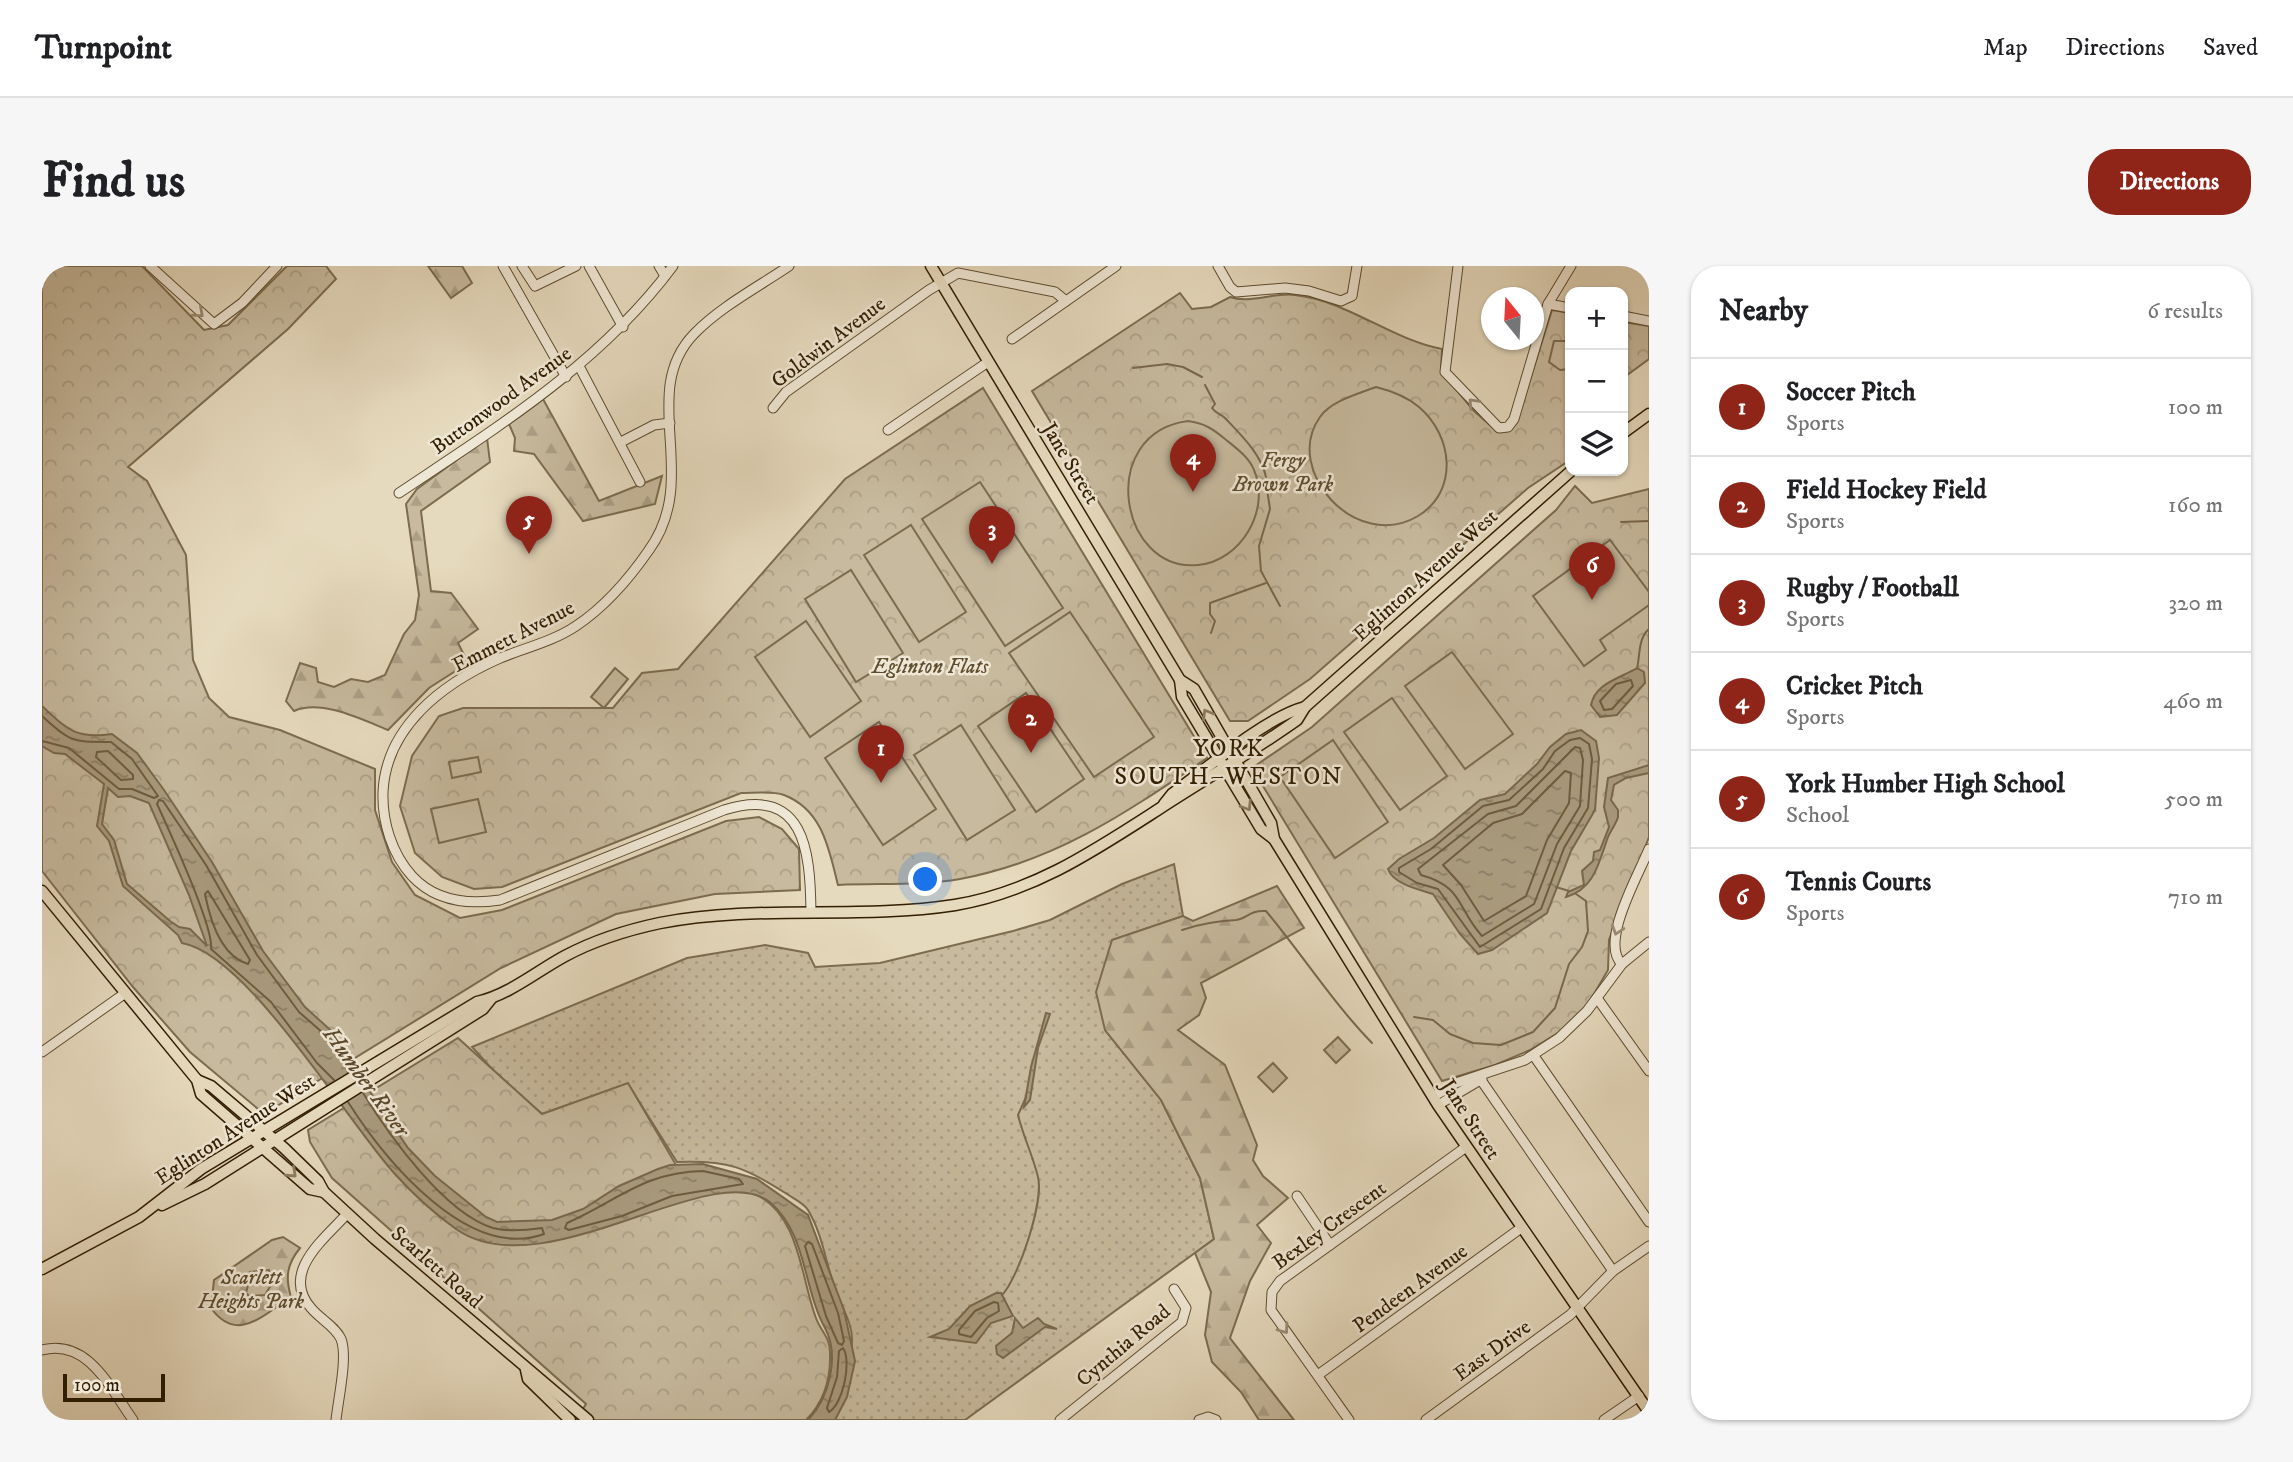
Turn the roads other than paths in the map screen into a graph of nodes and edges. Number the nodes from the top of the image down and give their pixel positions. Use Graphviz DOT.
graph roads {
  1 [pos="150,266"];
  2 [pos="503,266"];
  3 [pos="522,266"];
  4 [pos="576,266"];
  5 [pos="589,266"];
  6 [pos="659,266"];
  7 [pos="673,266"];
  8 [pos="789,266"];
  9 [pos="931,266"];
  10 [pos="1116,266"];
  11 [pos="1218,266"];
  12 [pos="1357,266"];
  13 [pos="1458,266"];
  14 [pos="1572,266"];
  15 [pos="276,267"];
  16 [pos="665,276"];
  17 [pos="941,283"];
  18 [pos="1066,301"];
  19 [pos="1548,304"];
  20 [pos="1565,307"];
  21 [pos="1628,317"];
  22 [pos="1649,321"];
  23 [pos="623,327"];
  24 [pos="1012,339"];
  25 [pos="988,362"];
  26 [pos="579,366"];
  27 [pos="566,377"];
  28 [pos="773,408"];
  29 [pos="1649,414"];
  30 [pos="670,423"];
  31 [pos="1628,429"];
  32 [pos="888,430"];
  33 [pos="621,442"];
  34 [pos="1565,476"];
  35 [pos="640,482"];
  36 [pos="399,493"];
  37 [pos="1180,680"];
  38 [pos="1233,757"];
  39 [pos="1222,764"];
  40 [pos="1274,839"];
  41 [pos="1649,849"];
  42 [pos="42,891"];
  43 [pos="811,911"];
  44 [pos="1649,942"];
  45 [pos="1622,964"];
  46 [pos="124,994"];
  47 [pos="1597,998"];
  48 [pos="42,1052"];
  49 [pos="1534,1056"];
  50 [pos="1502,1069"];
  51 [pos="1649,1071"];
  52 [pos="197,1080"];
  53 [pos="1481,1080"];
  54 [pos="1436,1101"];
  55 [pos="301,1115"];
  56 [pos="263,1131"];
  57 [pos="252,1138"];
  58 [pos="274,1141"];
  59 [pos="1466,1147"];
  60 [pos="263,1148"];
  61 [pos="324,1192"];
  62 [pos="1297,1196"];
  63 [pos="148,1212"];
  64 [pos="347,1214"];
  65 [pos="1649,1222"];
  66 [pos="1521,1228"];
  67 [pos="1330,1245"];
  68 [pos="1649,1246"];
  69 [pos="42,1269"];
  70 [pos="1613,1271"];
  71 [pos="1174,1289"];
  72 [pos="1577,1306"];
  73 [pos="42,1350"];
  74 [pos="526,1370"];
  75 [pos="1318,1375"];
  76 [pos="1639,1396"];
  77 [pos="570,1402"];
  78 [pos="1649,1412"];
  79 [pos="565,1418"];
  80 [pos="132,1420"];
  81 [pos="336,1420"];
  82 [pos="588,1420"];
  83 [pos="1060,1420"];
  84 [pos="1199,1420"];
  85 [pos="1216,1420"];
  86 [pos="1349,1420"];
  87 [pos="1426,1420"];
  88 [pos="1604,1420"];
  1 -- 15 [label="street, one-way"];
  2 -- 27 [label="street"];
  3 -- 4 [label="street"];
  5 -- 23 [label="street"];
  6 -- 16 [label="street"];
  7 -- 16 [label="street, Buttonwood Avenue"];
  8 -- 30 [label="street, Emmett Avenue"];
  9 -- 17 [label="main road, Jane Street"];
  10 -- 18 [label="street"];
  11 -- 12 [label="street"];
  19 -- 13 [label="street, one-way"];
  14 -- 19 [label="street"];
  16 -- 23 [label="street, Buttonwood Avenue"];
  17 -- 18 [label="street"];
  17 -- 25 [label="main road, Jane Street"];
  17 -- 28 [label="street, Goldwin Avenue"];
  18 -- 24 [label="street"];
  19 -- 20 [label="street"];
  21 -- 22 [label="street"];
  23 -- 26 [label="street, Buttonwood Avenue"];
  25 -- 32 [label="street"];
  25 -- 37 [label="main road, Jane Street"];
  26 -- 27 [label="street, Buttonwood Avenue"];
  26 -- 33 [label="street"];
  27 -- 36 [label="street, Buttonwood Avenue"];
  29 -- 31 [label="main road"];
  30 -- 33 [label="street"];
  30 -- 43 [label="street, Emmett Avenue"];
  33 -- 35 [label="street"];
  34 -- 38 [label="main road, Eglinton Avenue West"];
  38 -- 37 [label="main road, Jane Street, one-way"];
  37 -- 39 [label="main road, Jane Street"];
  38 -- 39 [label="main road, Eglinton Avenue West"];
  38 -- 40 [label="main road, Jane Street"];
  39 -- 40 [label="main road, Jane Street, one-way"];
  39 -- 43 [label="main road, Eglinton Avenue West"];
  40 -- 54 [label="main road, Jane Street"];
  41 -- 45 [label="street, one-way"];
  42 -- 46 [label="main road, Scarlett Road"];
  43 -- 55 [label="main road, Eglinton Avenue West"];
  44 -- 45 [label="street"];
  45 -- 47 [label="street"];
  46 -- 48 [label="street"];
  46 -- 52 [label="main road, Scarlett Road"];
  47 -- 49 [label="street"];
  47 -- 51 [label="street"];
  49 -- 50 [label="street"];
  49 -- 65 [label="street"];
  50 -- 53 [label="street"];
  50 -- 54 [label="street"];
  52 -- 56 [label="main road, Scarlett Road"];
  52 -- 57 [label="main road, Scarlett Road"];
  53 -- 54 [label="street"];
  53 -- 70 [label="street"];
  54 -- 59 [label="main road, Jane Street"];
  55 -- 56 [label="main road, Eglinton Avenue West"];
  55 -- 58 [label="main road, Eglinton Avenue West"];
  56 -- 57 [label="main road, Eglinton Avenue West"];
  56 -- 58 [label="main road, Scarlett Road"];
  57 -- 60 [label="main road, Scarlett Road"];
  57 -- 63 [label="main road, Eglinton Avenue West"];
  58 -- 60 [label="main road, Eglinton Avenue West"];
  58 -- 61 [label="main road, Scarlett Road"];
  59 -- 66 [label="main road, Jane Street"];
  59 -- 67 [label="street, Bexley Crescent"];
  60 -- 61 [label="main road, Scarlett Road, one-way"];
  60 -- 63 [label="main road, Eglinton Avenue West"];
  61 -- 64 [label="main road, Scarlett Road"];
  62 -- 67 [label="street"];
  63 -- 69 [label="main road, Eglinton Avenue West"];
  64 -- 74 [label="main road, Scarlett Road"];
  64 -- 81 [label="street"];
  66 -- 72 [label="main road, Jane Street"];
  66 -- 75 [label="street, Pendeen Avenue"];
  67 -- 75 [label="street, Bexley Crescent, one-way"];
  68 -- 70 [label="street, East Drive"];
  70 -- 72 [label="street, East Drive"];
  71 -- 83 [label="street, Cynthia Road"];
  72 -- 76 [label="main road, Jane Street"];
  72 -- 87 [label="street, East Drive"];
  73 -- 80 [label="street"];
  74 -- 77 [label="main road, Scarlett Road"];
  74 -- 79 [label="main road, Scarlett Road"];
  75 -- 86 [label="street, Bexley Crescent"];
  76 -- 78 [label="main road, Jane Street"];
  76 -- 88 [label="street"];
  77 -- 79 [label="street"];
  77 -- 82 [label="main road, Scarlett Road"];
  84 -- 85 [label="street"];
}
